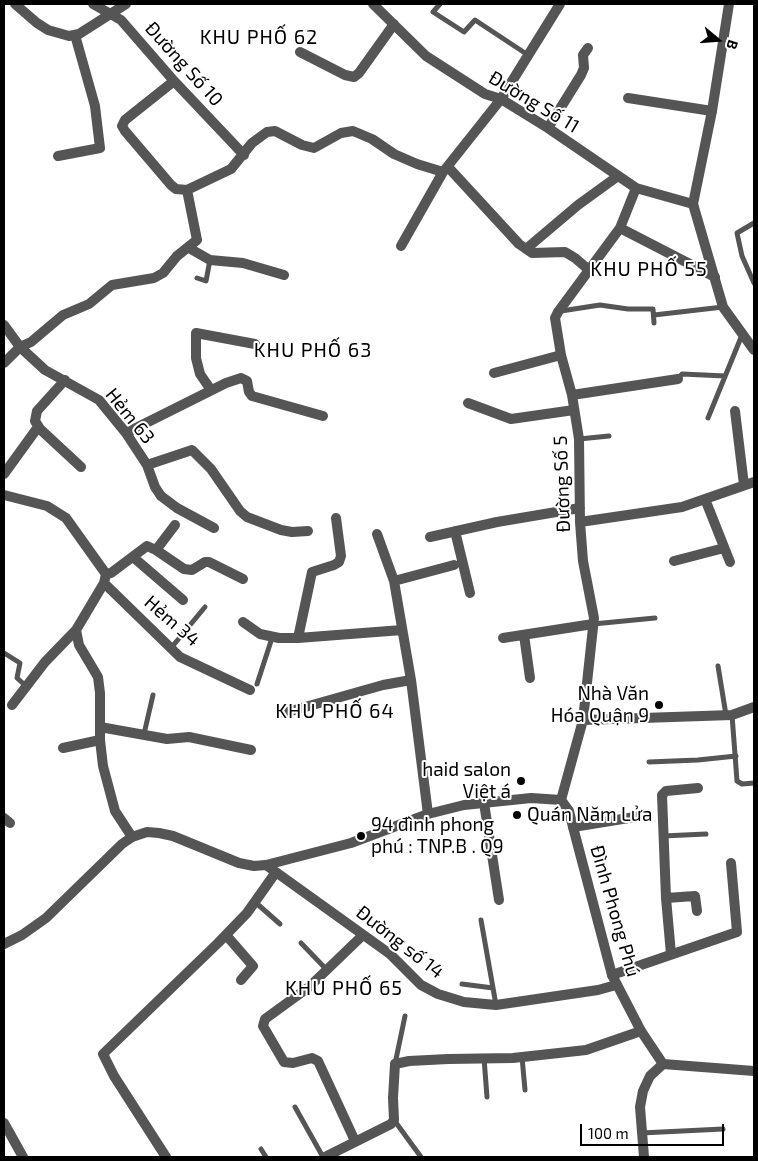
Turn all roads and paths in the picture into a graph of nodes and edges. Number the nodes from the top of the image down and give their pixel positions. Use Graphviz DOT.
graph roads {
  1 [pos="15,4"];
  2 [pos="93,4"];
  3 [pos="126,4"];
  4 [pos="373,4"];
  5 [pos="440,4"];
  6 [pos="560,4"];
  7 [pos="729,4"];
  8 [pos="110,12"];
  9 [pos="394,24"];
  10 [pos="75,35"];
  11 [pos="588,48"];
  12 [pos="300,52"];
  13 [pos="528,55"];
  14 [pos="174,81"];
  15 [pos="628,98"];
  16 [pos="501,99"];
  17 [pos="712,111"];
  18 [pos="548,128"];
  19 [pos="244,155"];
  20 [pos="58,156"];
  21 [pos="446,170"];
  22 [pos="618,176"];
  23 [pos="636,188"];
  24 [pos="187,190"];
  25 [pos="693,204"];
  26 [pos="754,223"];
  27 [pos="620,228"];
  28 [pos="401,246"];
  29 [pos="189,248"];
  30 [pos="526,249"];
  31 [pos="210,260"];
  32 [pos="589,270"];
  33 [pos="284,275"];
  34 [pos="715,277"];
  35 [pos="197,278"];
  36 [pos="754,283"];
  37 [pos="723,307"];
  38 [pos="558,312"];
  39 [pos="654,315"];
  40 [pos="654,323"];
  41 [pos="4,325"];
  42 [pos="743,334"];
  43 [pos="255,344"];
  44 [pos="20,347"];
  45 [pos="754,350"];
  46 [pos="561,355"];
  47 [pos="4,364"];
  48 [pos="494,373"];
  49 [pos="725,376"];
  50 [pos="678,379"];
  51 [pos="65,380"];
  52 [pos="211,390"];
  53 [pos="572,395"];
  54 [pos="468,402"];
  55 [pos="574,410"];
  56 [pos="735,411"];
  57 [pos="323,416"];
  58 [pos="708,418"];
  59 [pos="38,427"];
  60 [pos="126,433"];
  61 [pos="609,436"];
  62 [pos="579,439"];
  63 [pos="147,465"];
  64 [pos="81,467"];
  65 [pos="4,474"];
  66 [pos="749,484"];
  67 [pos="4,495"];
  68 [pos="705,499"];
  69 [pos="580,508"];
  70 [pos="336,518"];
  71 [pos="580,522"];
  72 [pos="175,525"];
  73 [pos="214,528"];
  74 [pos="308,531"];
  75 [pos="455,531"];
  76 [pos="377,534"];
  77 [pos="430,537"];
  78 [pos="724,548"];
  79 [pos="156,550"];
  80 [pos="133,557"];
  81 [pos="674,561"];
  82 [pos="730,562"];
  83 [pos="454,565"];
  84 [pos="105,579"];
  85 [pos="243,579"];
  86 [pos="394,581"];
  87 [pos="470,593"];
  88 [pos="183,600"];
  89 [pos="205,607"];
  90 [pos="655,618"];
  91 [pos="243,622"];
  92 [pos="593,624"];
  93 [pos="76,630"];
  94 [pos="402,630"];
  95 [pos="524,635"];
  96 [pos="272,638"];
  97 [pos="298,638"];
  98 [pos="503,638"];
  99 [pos="170,648"];
  100 [pos="4,653"];
  101 [pos="718,666"];
  102 [pos="530,678"];
  103 [pos="411,680"];
  104 [pos="27,686"];
  105 [pos="254,687"];
  106 [pos="154,695"];
  107 [pos="12,705"];
  108 [pos="754,707"];
  109 [pos="284,713"];
  110 [pos="729,715"];
  111 [pos="583,720"];
  112 [pos="100,727"];
  113 [pos="144,734"];
  114 [pos="100,740"];
  115 [pos="63,748"];
  116 [pos="251,750"];
  117 [pos="736,756"];
  118 [pos="649,762"];
  119 [pos="754,783"];
  120 [pos="698,788"];
  121 [pos="561,800"];
  122 [pos="484,803"];
  123 [pos="428,814"];
  124 [pos="642,816"];
  125 [pos="573,827"];
  126 [pos="706,834"];
  127 [pos="662,836"];
  128 [pos="132,837"];
  129 [pos="731,862"];
  130 [pos="266,865"];
  131 [pos="276,872"];
  132 [pos="666,898"];
  133 [pos="499,900"];
  134 [pos="255,902"];
  135 [pos="697,911"];
  136 [pos="481,920"];
  137 [pos="280,924"];
  138 [pos="226,935"];
  139 [pos="363,935"];
  140 [pos="301,943"];
  141 [pos="4,944"];
  142 [pos="671,954"];
  143 [pos="327,971"];
  144 [pos="612,975"];
  145 [pos="241,980"];
  146 [pos="462,984"];
  147 [pos="616,985"];
  148 [pos="493,988"];
  149 [pos="496,1005"];
  150 [pos="405,1016"];
  151 [pos="641,1031"];
  152 [pos="522,1057"];
  153 [pos="484,1058"];
  154 [pos="395,1064"];
  155 [pos="663,1064"];
  156 [pos="754,1071"];
  157 [pos="525,1090"];
  158 [pos="487,1097"];
  159 [pos="295,1107"];
  160 [pos="394,1120"];
  161 [pos="4,1123"];
  162 [pos="723,1129"];
  163 [pos="641,1133"];
  164 [pos="356,1140"];
  165 [pos="261,1149"];
  166 [pos="23,1157"];
  167 [pos="166,1157"];
  168 [pos="266,1157"];
  169 [pos="324,1157"];
  170 [pos="422,1157"];
  171 [pos="644,1157"];
  1 -- 10 [label="street"];
  2 -- 8 [label="street, Đường Số 10"];
  3 -- 8 [label="street"];
  4 -- 9 [label="street, Đường Số 11"];
  5 -- 13 [label="lane"];
  6 -- 13 [label="street"];
  7 -- 17 [label="street"];
  8 -- 10 [label="street"];
  8 -- 14 [label="street, Đường Số 10"];
  9 -- 12 [label="street"];
  9 -- 16 [label="street, Đường Số 11"];
  10 -- 20 [label="street"];
  11 -- 18 [label="street"];
  13 -- 16 [label="street"];
  14 -- 19 [label="street, Đường Số 10"];
  14 -- 24 [label="street"];
  15 -- 17 [label="street"];
  16 -- 18 [label="street, Đường Số 11"];
  16 -- 21 [label="street"];
  17 -- 25 [label="street"];
  18 -- 22 [label="street, Đường Số 11"];
  19 -- 21 [label="street"];
  19 -- 24 [label="street"];
  21 -- 28 [label="street"];
  21 -- 30 [label="street"];
  22 -- 23 [label="street, Đường Số 11"];
  22 -- 30 [label="street"];
  23 -- 25 [label="street, Đường Số 11"];
  23 -- 27 [label="street"];
  24 -- 29 [label="street"];
  25 -- 34 [label="street"];
  26 -- 36 [label="lane"];
  27 -- 32 [label="street"];
  27 -- 34 [label="street"];
  29 -- 31 [label="street"];
  29 -- 44 [label="street"];
  30 -- 32 [label="street"];
  31 -- 33 [label="street"];
  31 -- 35 [label="lane"];
  32 -- 38 [label="street"];
  34 -- 37 [label="street"];
  37 -- 39 [label="lane"];
  37 -- 42 [label="street"];
  38 -- 39 [label="lane"];
  38 -- 46 [label="street, Đường Số 5"];
  39 -- 40 [label="lane"];
  41 -- 44 [label="street, Hẻm 63"];
  42 -- 45 [label="street"];
  42 -- 49 [label="lane"];
  43 -- 52 [label="street"];
  44 -- 47 [label="street"];
  44 -- 51 [label="street, Hẻm 63"];
  46 -- 48 [label="street"];
  46 -- 53 [label="street, Đường Số 5"];
  49 -- 50 [label="lane"];
  49 -- 58 [label="lane"];
  50 -- 53 [label="street"];
  51 -- 59 [label="street"];
  51 -- 60 [label="street, Hẻm 63"];
  52 -- 57 [label="street"];
  52 -- 60 [label="street"];
  53 -- 55 [label="street, Đường Số 5"];
  54 -- 55 [label="street"];
  55 -- 62 [label="street, Đường Số 5"];
  56 -- 66 [label="street"];
  59 -- 64 [label="street"];
  59 -- 65 [label="street"];
  60 -- 63 [label="street, Hẻm 63"];
  61 -- 62 [label="lane"];
  62 -- 69 [label="street, Đường Số 5"];
  63 -- 73 [label="street"];
  63 -- 74 [label="street, Hẻm 63"];
  66 -- 68 [label="street"];
  67 -- 84 [label="street, Hẻm 34"];
  68 -- 71 [label="street"];
  68 -- 78 [label="street"];
  69 -- 71 [label="street, Đường Số 5"];
  69 -- 75 [label="street"];
  70 -- 97 [label="street"];
  71 -- 92 [label="street, Đường Số 5"];
  72 -- 79 [label="street"];
  75 -- 77 [label="street"];
  75 -- 87 [label="street"];
  76 -- 86 [label="street"];
  78 -- 81 [label="street"];
  78 -- 82 [label="street"];
  79 -- 80 [label="street"];
  79 -- 85 [label="street"];
  80 -- 84 [label="street"];
  80 -- 88 [label="street"];
  83 -- 86 [label="street"];
  84 -- 93 [label="street"];
  84 -- 99 [label="street, Hẻm 34"];
  86 -- 94 [label="street"];
  89 -- 99 [label="lane"];
  90 -- 92 [label="lane"];
  91 -- 96 [label="street"];
  92 -- 95 [label="street"];
  92 -- 111 [label="street, Đường Số 5"];
  93 -- 104 [label="street"];
  93 -- 112 [label="street"];
  94 -- 97 [label="street"];
  94 -- 103 [label="street"];
  95 -- 98 [label="street"];
  95 -- 102 [label="street"];
  96 -- 97 [label="street"];
  96 -- 105 [label="lane"];
  99 -- 105 [label="street, Hẻm 34"];
  100 -- 104 [label="lane"];
  101 -- 110 [label="lane"];
  103 -- 109 [label="street"];
  103 -- 123 [label="street"];
  104 -- 107 [label="street"];
  106 -- 113 [label="lane"];
  108 -- 110 [label="street"];
  110 -- 111 [label="street"];
  110 -- 117 [label="lane"];
  111 -- 121 [label="street, Đường Số 5"];
  112 -- 113 [label="street"];
  112 -- 114 [label="street"];
  113 -- 116 [label="street"];
  114 -- 115 [label="street"];
  114 -- 128 [label="street"];
  117 -- 118 [label="lane"];
  117 -- 119 [label="lane"];
  120 -- 127 [label="street"];
  121 -- 122 [label="street"];
  121 -- 125 [label="street, Đình Phong Phú"];
  122 -- 123 [label="street"];
  122 -- 133 [label="street"];
  123 -- 130 [label="street"];
  124 -- 125 [label="street"];
  125 -- 144 [label="street, Đình Phong Phú"];
  126 -- 127 [label="lane"];
  127 -- 132 [label="street"];
  128 -- 130 [label="street"];
  128 -- 141 [label="street"];
  129 -- 142 [label="street"];
  130 -- 131 [label="street, Đường số 14"];
  131 -- 134 [label="street"];
  131 -- 139 [label="street, Đường số 14"];
  132 -- 135 [label="street"];
  132 -- 142 [label="street"];
  134 -- 137 [label="lane"];
  134 -- 138 [label="street"];
  136 -- 148 [label="lane"];
  138 -- 145 [label="street"];
  138 -- 167 [label="street"];
  139 -- 143 [label="street"];
  139 -- 149 [label="street, Đường số 14"];
  140 -- 143 [label="lane"];
  142 -- 144 [label="street"];
  143 -- 164 [label="street"];
  144 -- 147 [label="street, Đình Phong Phú"];
  146 -- 148 [label="lane"];
  147 -- 149 [label="street, Đường số 14"];
  147 -- 151 [label="street, Đình Phong Phú"];
  148 -- 149 [label="lane"];
  150 -- 154 [label="lane"];
  151 -- 152 [label="street"];
  151 -- 155 [label="street, Đình Phong Phú"];
  152 -- 153 [label="street"];
  152 -- 157 [label="lane"];
  153 -- 154 [label="street"];
  153 -- 158 [label="lane"];
  154 -- 160 [label="street"];
  155 -- 156 [label="street"];
  155 -- 163 [label="street"];
  159 -- 169 [label="lane"];
  160 -- 164 [label="street"];
  160 -- 170 [label="lane"];
  161 -- 166 [label="street"];
  162 -- 163 [label="lane"];
  163 -- 171 [label="street"];
  164 -- 169 [label="street"];
  165 -- 168 [label="lane"];
}
